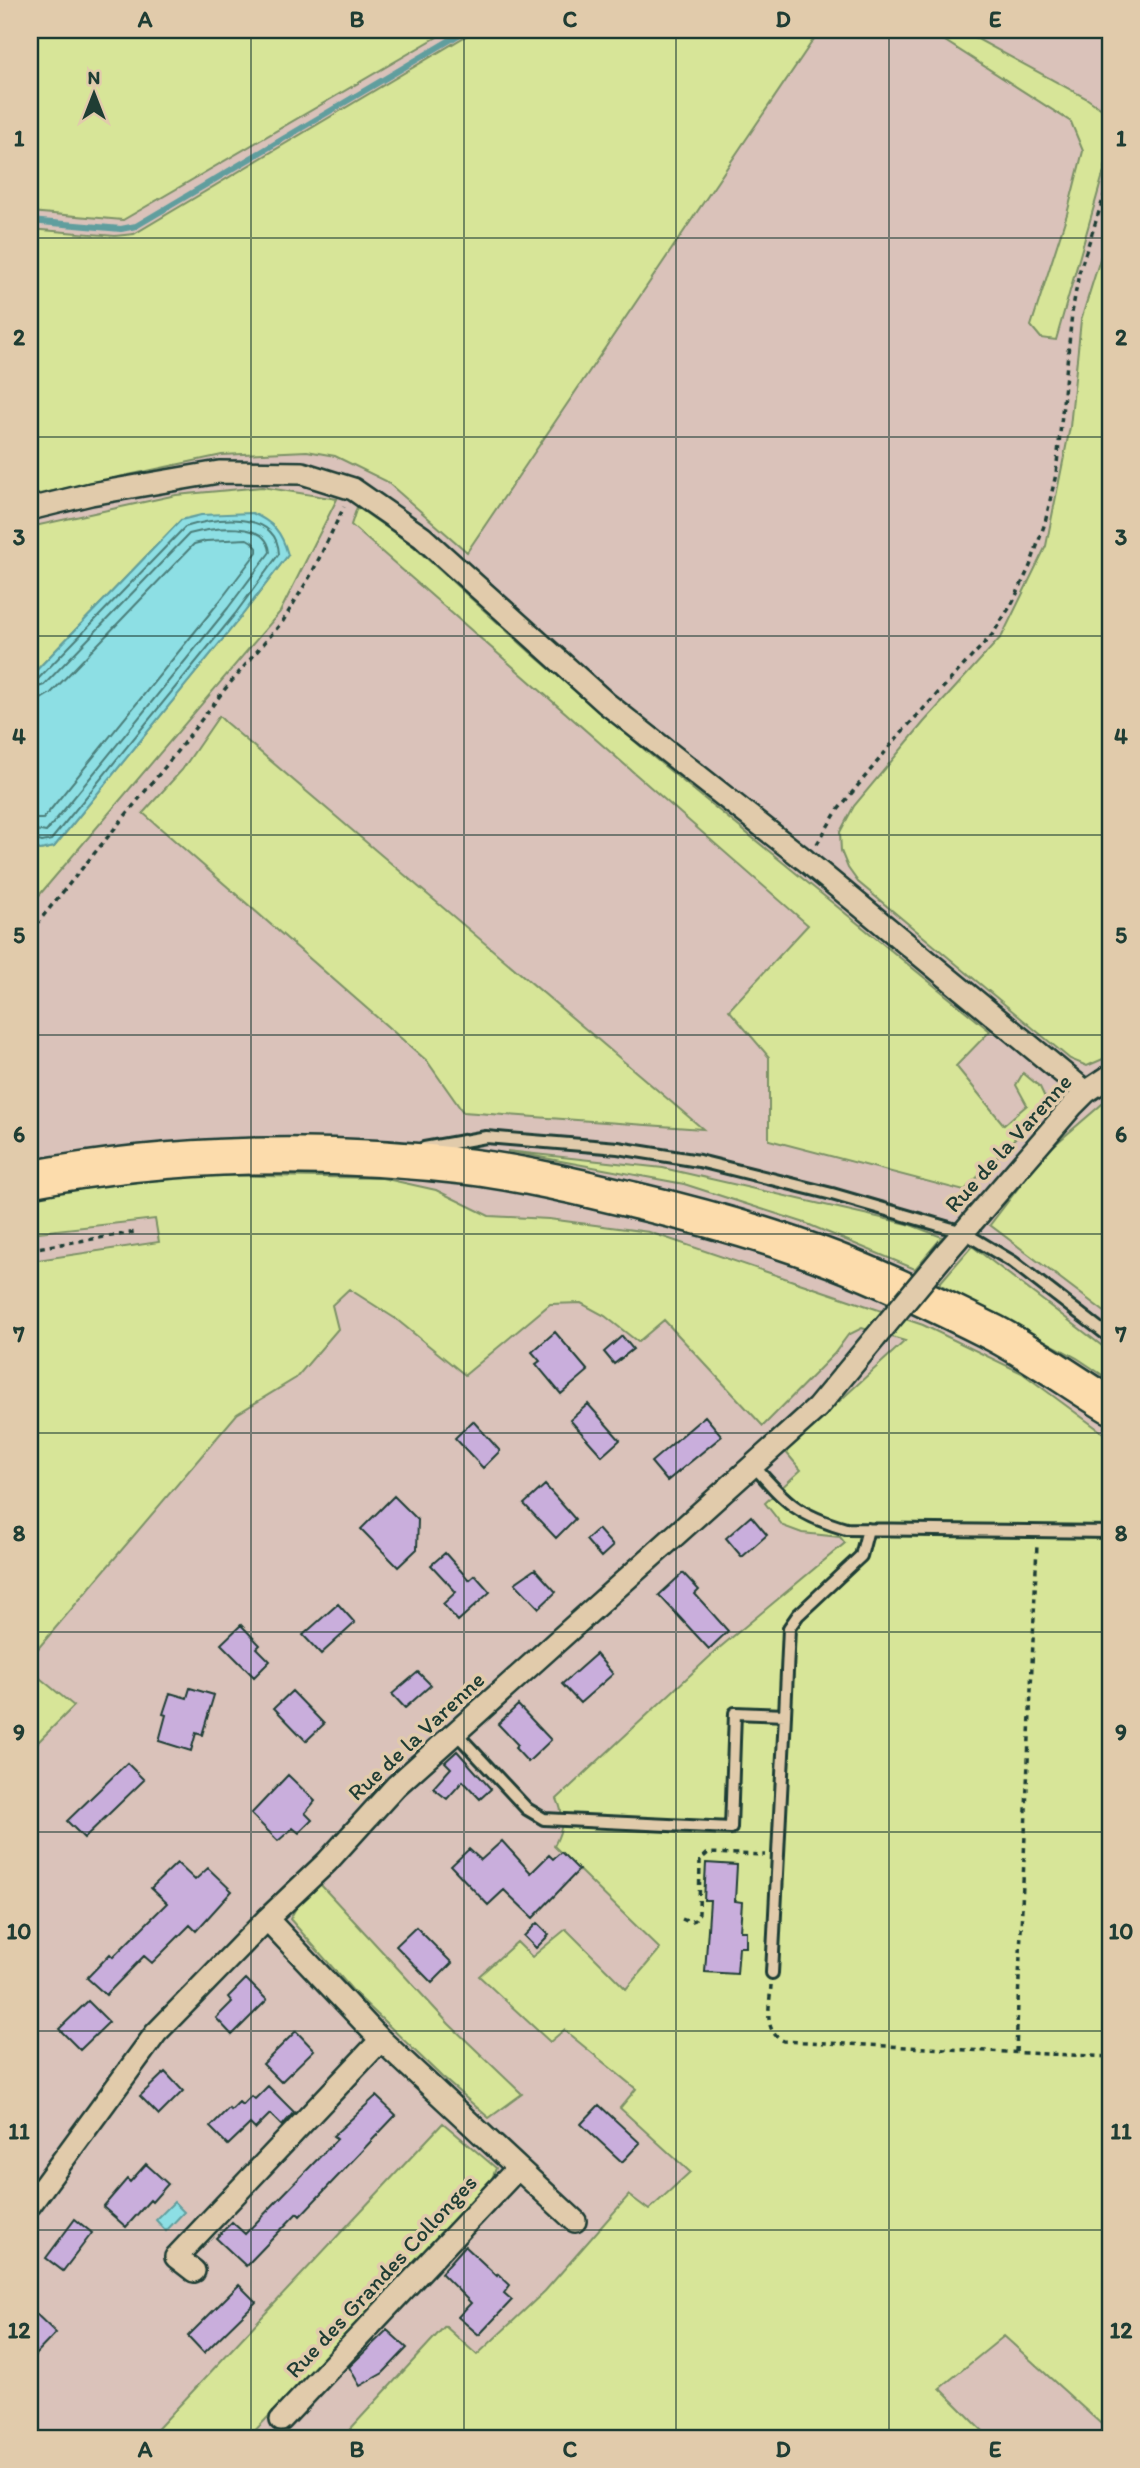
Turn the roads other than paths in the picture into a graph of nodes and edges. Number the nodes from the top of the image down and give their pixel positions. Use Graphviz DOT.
graph roads {
  1 [pos="30,509"];
  2 [pos="1110,1076"];
  3 [pos="1086,1092"];
  4 [pos="384,1158"];
  5 [pos="30,1179"];
  6 [pos="963,1232"];
  7 [pos="1110,1337"];
  8 [pos="1110,1405"];
  9 [pos="754,1466"];
  10 [pos="868,1529"];
  11 [pos="1110,1532"];
  12 [pos="785,1714"];
  13 [pos="456,1733"];
  14 [pos="267,1919"];
  15 [pos="772,1973"];
  16 [pos="381,2040"];
  17 [pos="518,2168"];
  18 [pos="30,2205"];
  19 [pos="575,2221"];
  20 [pos="194,2272"];
  21 [pos="281,2420"];
  1 -- 3 [label="street"];
  2 -- 3 [label="street, Rue de la Varenne"];
  3 -- 6 [label="street, Rue de la Varenne"];
  4 -- 5 [label="main road"];
  4 -- 6 [label="lane"];
  4 -- 8 [label="main road"];
  6 -- 7 [label="lane"];
  6 -- 9 [label="street, Rue de la Varenne, bridge"];
  9 -- 10 [label="lane"];
  9 -- 13 [label="street, Rue de la Varenne"];
  10 -- 11 [label="lane"];
  10 -- 12 [label="lane"];
  12 -- 13 [label="lane"];
  12 -- 15 [label="lane"];
  13 -- 14 [label="street, Rue de la Varenne"];
  14 -- 16 [label="street"];
  14 -- 18 [label="street, Rue de la Varenne"];
  16 -- 17 [label="street"];
  16 -- 20 [label="street"];
  17 -- 19 [label="street"];
  17 -- 21 [label="street, Rue des Grandes Collonges"];
}
